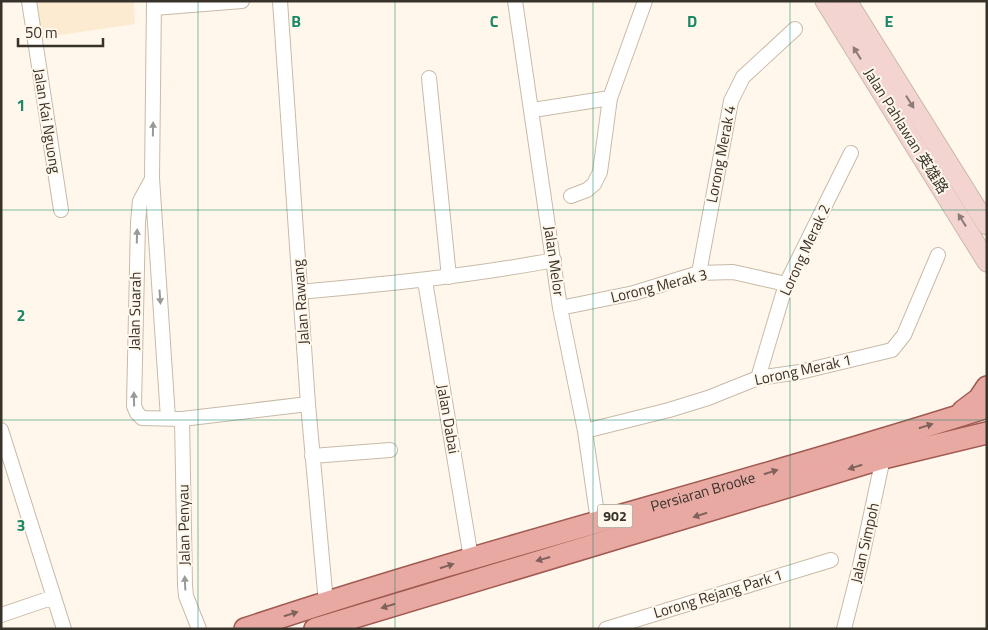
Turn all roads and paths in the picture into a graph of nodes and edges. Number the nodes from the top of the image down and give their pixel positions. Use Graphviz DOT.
graph roads {
  1 [pos="29,1"];
  2 [pos="242,1"];
  3 [pos="280,1"];
  4 [pos="516,1"];
  5 [pos="825,1"];
  6 [pos="847,1"];
  7 [pos="642,4"];
  8 [pos="154,5"];
  9 [pos="795,29"];
  10 [pos="429,78"];
  11 [pos="610,98"];
  12 [pos="533,110"];
  13 [pos="851,153"];
  14 [pos="152,178"];
  15 [pos="571,196"];
  16 [pos="61,210"];
  17 [pos="987,225"];
  18 [pos="938,255"];
  19 [pos="554,260"];
  20 [pos="987,262"];
  21 [pos="699,273"];
  22 [pos="449,277"];
  23 [pos="425,281"];
  24 [pos="786,284"];
  25 [pos="300,292"];
  26 [pos="560,308"];
  27 [pos="758,378"];
  28 [pos="987,387"];
  29 [pos="308,404"];
  30 [pos="987,407"];
  31 [pos="954,417"];
  32 [pos="175,419"];
  33 [pos="1,430"];
  34 [pos="585,431"];
  35 [pos="982,438"];
  36 [pos="390,450"];
  37 [pos="312,456"];
  38 [pos="883,458"];
  39 [pos="598,520"];
  40 [pos="471,558"];
  41 [pos="831,560"];
  42 [pos="54,597"];
  43 [pos="326,603"];
  44 [pos="1,615"];
  45 [pos="64,629"];
  46 [pos="199,629"];
  47 [pos="245,629"];
  48 [pos="315,629"];
  49 [pos="606,629"];
  50 [pos="844,629"];
  1 -- 16 [label="street, Jalan Kai Nguong"];
  2 -- 8 [label="street"];
  3 -- 25 [label="street, Jalan Rawang"];
  4 -- 12 [label="street, Jalan Melor"];
  20 -- 5 [label="main road, Jalan Pahlawan 英雄路, one-way"];
  6 -- 17 [label="main road, Jalan Pahlawan 英雄路, one-way"];
  7 -- 11 [label="street"];
  14 -- 8 [label="street, Jalan Suarah, one-way"];
  9 -- 21 [label="street, Lorong Merak 4"];
  10 -- 22 [label="street"];
  11 -- 12 [label="street"];
  11 -- 15 [label="street"];
  12 -- 19 [label="street, Jalan Melor"];
  13 -- 24 [label="street, Lorong Merak 2"];
  14 -- 32 [label="street, Jalan Suarah, one-way"];
  32 -- 14 [label="street, Jalan Suarah, one-way"];
  18 -- 27 [label="street, Lorong Merak 1"];
  19 -- 22 [label="street"];
  19 -- 26 [label="street, Jalan Melor"];
  21 -- 24 [label="street, Lorong Merak 3"];
  21 -- 26 [label="street, Lorong Merak 3"];
  22 -- 23 [label="street"];
  23 -- 25 [label="street"];
  23 -- 40 [label="street, Jalan Dabai"];
  24 -- 27 [label="street, Lorong Merak 2"];
  25 -- 29 [label="street, Jalan Rawang"];
  26 -- 34 [label="street, Jalan Melor"];
  27 -- 34 [label="street, Lorong Merak 1"];
  28 -- 31 [label="main road"];
  29 -- 32 [label="street, Jalan Suarah"];
  29 -- 37 [label="street, Jalan Rawang"];
  30 -- 31 [label="main road, Persiaran Brooke / 902"];
  39 -- 31 [label="main road, Persiaran Brooke / 902, one-way"];
  46 -- 32 [label="street, Jalan Penyau, one-way"];
  33 -- 42 [label="street"];
  34 -- 39 [label="street, Jalan Melor"];
  35 -- 38 [label="main road, Persiaran Brooke / 902"];
  36 -- 37 [label="street"];
  37 -- 43 [label="street, Jalan Rawang"];
  38 -- 48 [label="main road, Persiaran Brooke / 902, one-way"];
  38 -- 50 [label="street, Jalan Simpoh"];
  39 -- 40 [label="main road, Persiaran Brooke / 902"];
  43 -- 40 [label="main road, Persiaran Brooke / 902, one-way"];
  41 -- 49 [label="street, Lorong Rejang Park 1"];
  42 -- 44 [label="street"];
  42 -- 45 [label="street"];
  47 -- 43 [label="main road, Persiaran Brooke / 902, one-way"];
}
